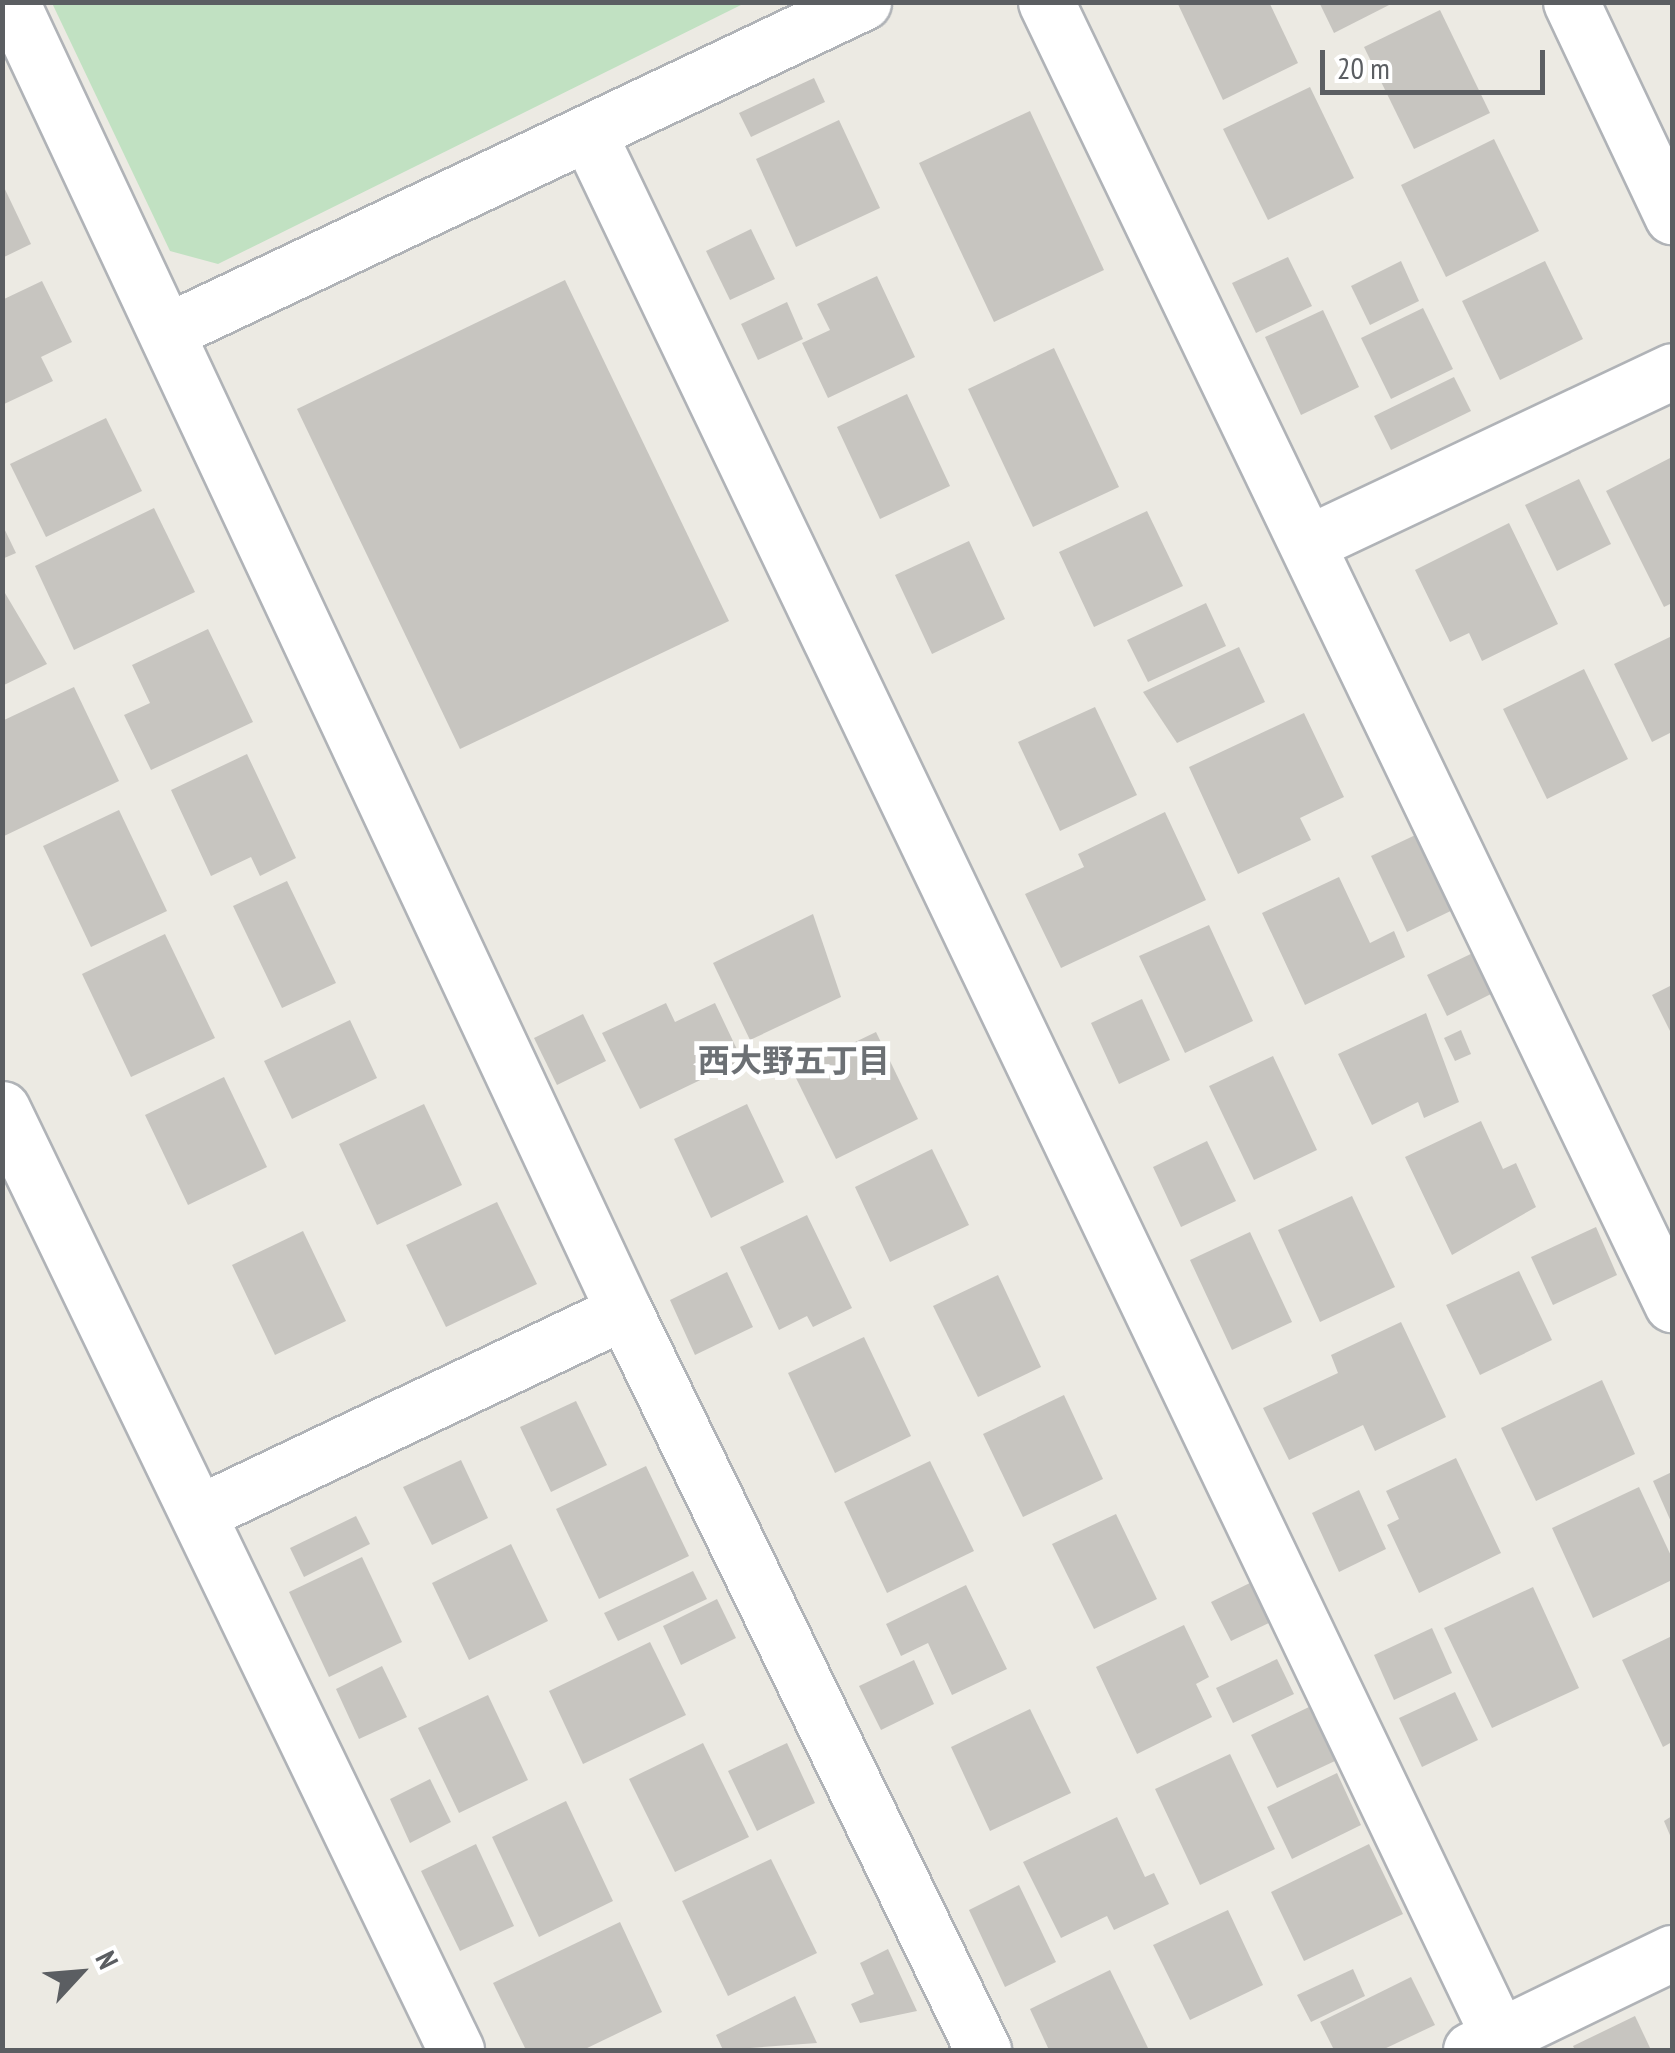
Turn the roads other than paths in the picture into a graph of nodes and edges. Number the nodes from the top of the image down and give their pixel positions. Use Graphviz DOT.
graph roads {
  1 [pos="11,2"];
  2 [pos="863,2"];
  3 [pos="1046,2"];
  4 [pos="1572,2"];
  5 [pos="590,135"];
  6 [pos="1672,216"];
  7 [pos="168,331"];
  8 [pos="1672,371"];
  9 [pos="1313,541"];
  10 [pos="2,1108"];
  11 [pos="1672,1304"];
  12 [pos="624,1311"];
  13 [pos="201,1512"];
  14 [pos="1672,1952"];
  15 [pos="1485,2044"];
  16 [pos="456,2050"];
  17 [pos="984,2050"];
  1 -- 7 [label="street"];
  2 -- 5 [label="street"];
  3 -- 9 [label="street"];
  4 -- 6 [label="street"];
  5 -- 7 [label="street"];
  5 -- 15 [label="street"];
  7 -- 12 [label="street"];
  8 -- 9 [label="street"];
  9 -- 11 [label="street"];
  10 -- 13 [label="street"];
  12 -- 13 [label="street"];
  12 -- 17 [label="street"];
  13 -- 16 [label="street"];
  14 -- 15 [label="street"];
}
